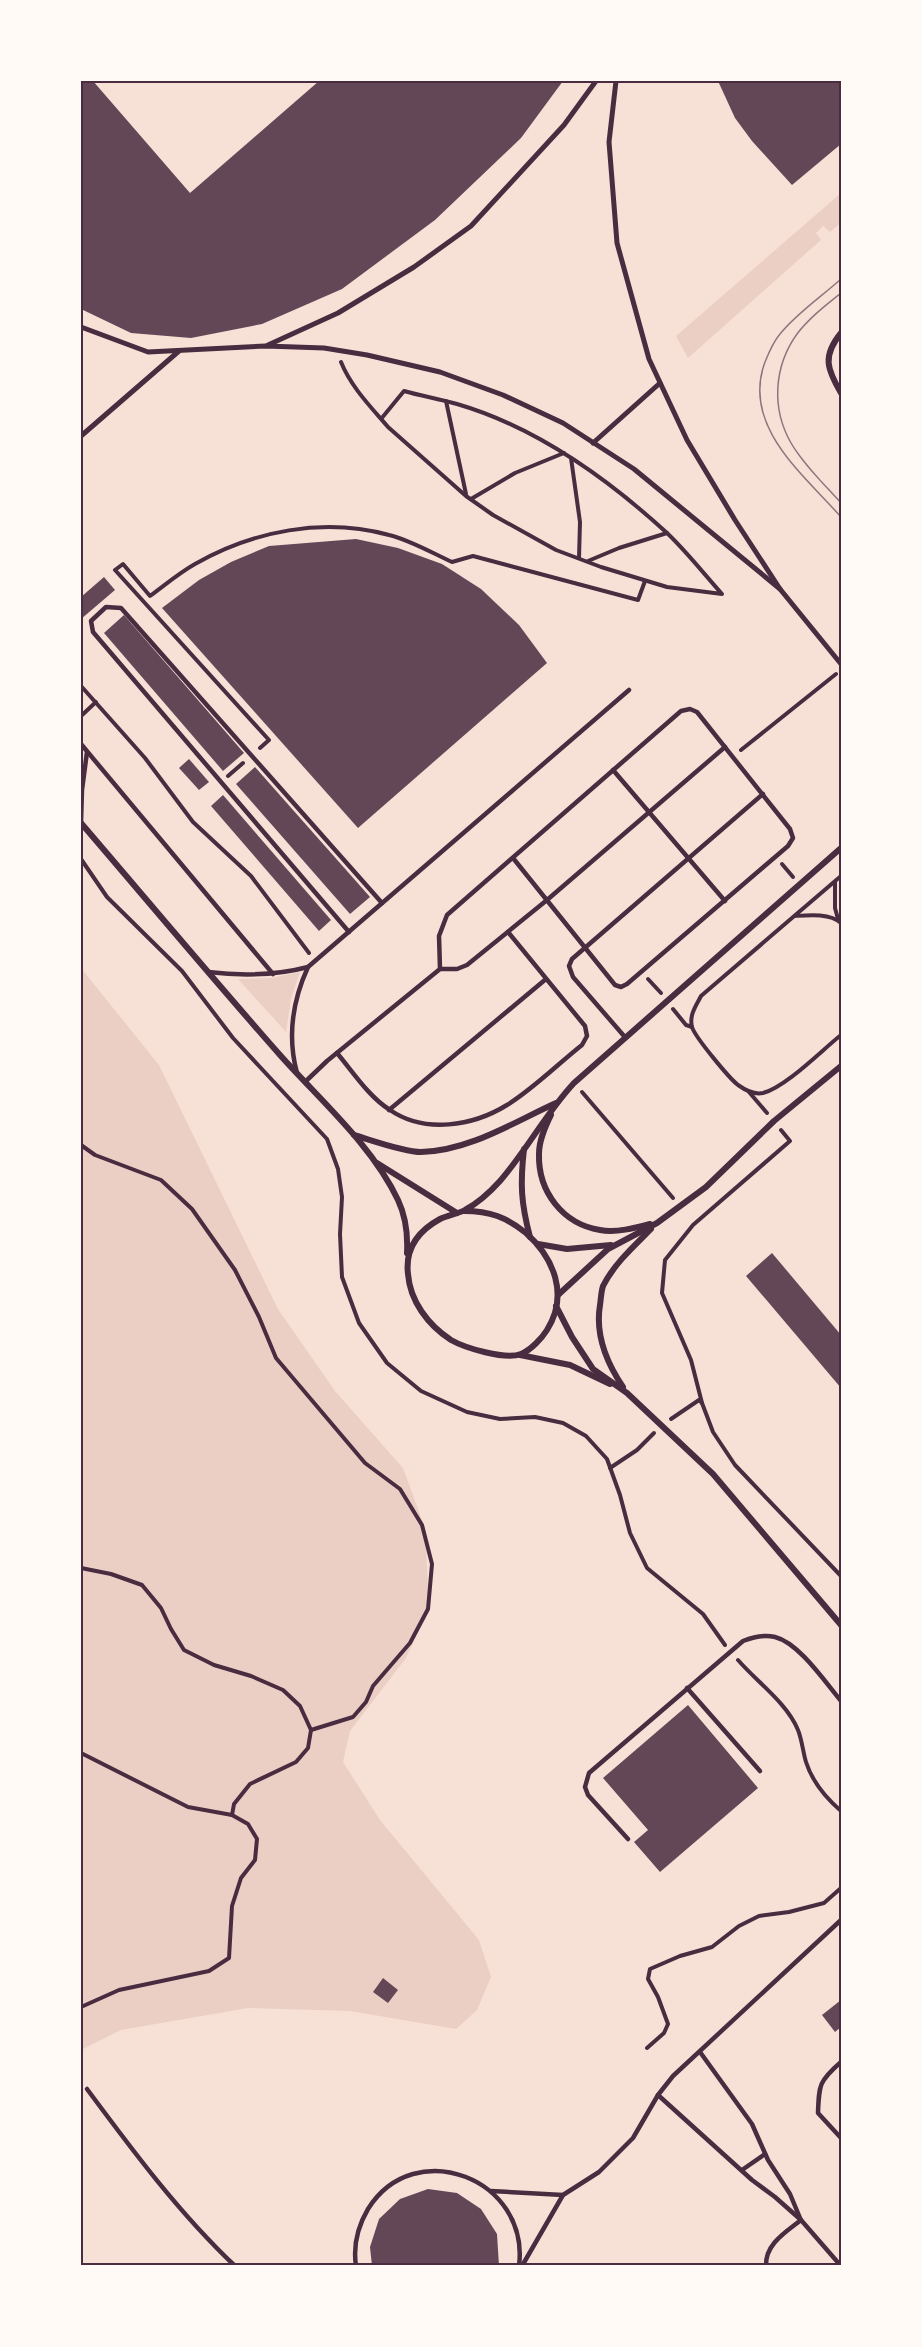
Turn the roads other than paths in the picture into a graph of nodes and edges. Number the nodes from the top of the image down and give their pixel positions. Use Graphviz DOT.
graph roads {
  1 [pos="596,81"];
  2 [pos="616,81"];
  3 [pos="81,327"];
  4 [pos="841,333"];
  5 [pos="266,346"];
  6 [pos="179,351"];
  7 [pos="660,383"];
  8 [pos="841,393"];
  9 [pos="81,436"];
  10 [pos="593,443"];
  11 [pos="780,588"];
  12 [pos="841,664"];
  13 [pos="630,690"];
  14 [pos="81,744"];
  15 [pos="725,747"];
  16 [pos="87,752"];
  17 [pos="614,770"];
  18 [pos="763,794"];
  19 [pos="650,812"];
  20 [pos="81,823"];
  21 [pos="841,848"];
  22 [pos="688,857"];
  23 [pos="513,858"];
  24 [pos="547,900"];
  25 [pos="725,901"];
  26 [pos="382,903"];
  27 [pos="349,932"];
  28 [pos="508,932"];
  29 [pos="584,946"];
  30 [pos="308,967"];
  31 [pos="440,969"];
  32 [pos="208,972"];
  33 [pos="273,974"];
  34 [pos="546,979"];
  35 [pos="624,1036"];
  36 [pos="337,1053"];
  37 [pos="841,1066"];
  38 [pos="298,1075"];
  39 [pos="305,1082"];
  40 [pos="556,1102"];
  41 [pos="389,1110"];
  42 [pos="354,1135"];
  43 [pos="524,1149"];
  44 [pos="374,1160"];
  45 [pos="460,1212"];
  46 [pos="657,1223"];
  47 [pos="530,1237"];
  48 [pos="537,1244"];
  49 [pos="618,1244"];
  50 [pos="407,1256"];
  51 [pos="558,1295"];
  52 [pos="556,1306"];
  53 [pos="520,1355"];
  54 [pos="627,1392"];
  55 [pos="841,1625"];
  56 [pos="687,1688"];
  57 [pos="841,1701"];
  58 [pos="760,1771"];
  59 [pos="628,1839"];
  60 [pos="841,1920"];
  61 [pos="700,2052"];
  62 [pos="841,2062"];
  63 [pos="87,2089"];
  64 [pos="658,2095"];
  65 [pos="841,2138"];
  66 [pos="765,2154"];
  67 [pos="742,2170"];
  68 [pos="491,2191"];
  69 [pos="563,2195"];
  70 [pos="801,2220"];
  71 [pos="235,2266"];
  72 [pos="356,2266"];
  73 [pos="520,2266"];
  74 [pos="766,2266"];
  75 [pos="841,2266"];
  1 -- 5 [label="street"];
  2 -- 7 [label="street"];
  3 -- 6 [label="street"];
  4 -- 8 [label="street"];
  5 -- 6 [label="street"];
  5 -- 10 [label="street"];
  6 -- 9 [label="street"];
  7 -- 10 [label="street"];
  7 -- 11 [label="street"];
  10 -- 11 [label="street"];
  11 -- 12 [label="street"];
  13 -- 26 [label="lane"];
  14 -- 16 [label="lane"];
  15 -- 17 [label="lane"];
  15 -- 18 [label="lane"];
  15 -- 19 [label="lane"];
  16 -- 20 [label="lane"];
  16 -- 33 [label="lane"];
  17 -- 19 [label="lane"];
  17 -- 23 [label="lane"];
  18 -- 22 [label="lane"];
  18 -- 25 [label="lane"];
  19 -- 22 [label="lane"];
  19 -- 24 [label="lane"];
  20 -- 32 [label="street"];
  21 -- 35 [label="street"];
  22 -- 25 [label="lane"];
  22 -- 29 [label="lane"];
  23 -- 24 [label="lane"];
  23 -- 31 [label="lane"];
  24 -- 28 [label="lane"];
  24 -- 29 [label="lane"];
  25 -- 29 [label="lane"];
  26 -- 27 [label="lane"];
  26 -- 27 [label="lane"];
  27 -- 30 [label="lane"];
  28 -- 31 [label="lane"];
  28 -- 34 [label="lane"];
  29 -- 35 [label="lane"];
  30 -- 33 [label="lane"];
  30 -- 38 [label="lane"];
  31 -- 36 [label="lane"];
  32 -- 33 [label="lane"];
  32 -- 38 [label="street"];
  34 -- 41 [label="lane"];
  34 -- 41 [label="lane"];
  35 -- 40 [label="street"];
  36 -- 39 [label="lane"];
  36 -- 41 [label="lane"];
  37 -- 46 [label="street"];
  38 -- 39 [label="street"];
  39 -- 42 [label="street"];
  40 -- 42 [label="street"];
  40 -- 43 [label="street"];
  40 -- 46 [label="street"];
  42 -- 44 [label="street"];
  43 -- 45 [label="street"];
  43 -- 47 [label="street"];
  44 -- 45 [label="street"];
  44 -- 50 [label="street"];
  45 -- 47 [label="street"];
  45 -- 50 [label="street"];
  46 -- 49 [label="street"];
  46 -- 54 [label="street"];
  47 -- 48 [label="street"];
  48 -- 49 [label="street"];
  48 -- 51 [label="street"];
  49 -- 51 [label="street"];
  50 -- 53 [label="street"];
  51 -- 52 [label="street"];
  52 -- 53 [label="street"];
  52 -- 54 [label="street"];
  53 -- 54 [label="street"];
  54 -- 55 [label="street"];
  56 -- 57 [label="lane"];
  56 -- 58 [label="lane"];
  56 -- 59 [label="lane"];
  60 -- 61 [label="lane"];
  61 -- 64 [label="lane"];
  61 -- 66 [label="lane"];
  62 -- 65 [label="lane"];
  63 -- 71 [label="lane"];
  64 -- 67 [label="lane"];
  64 -- 69 [label="lane"];
  66 -- 67 [label="lane"];
  66 -- 70 [label="lane"];
  67 -- 70 [label="lane"];
  68 -- 69 [label="lane"];
  68 -- 72 [label="lane"];
  68 -- 73 [label="lane"];
  69 -- 73 [label="lane"];
  70 -- 74 [label="lane"];
  70 -- 75 [label="lane"];
}
